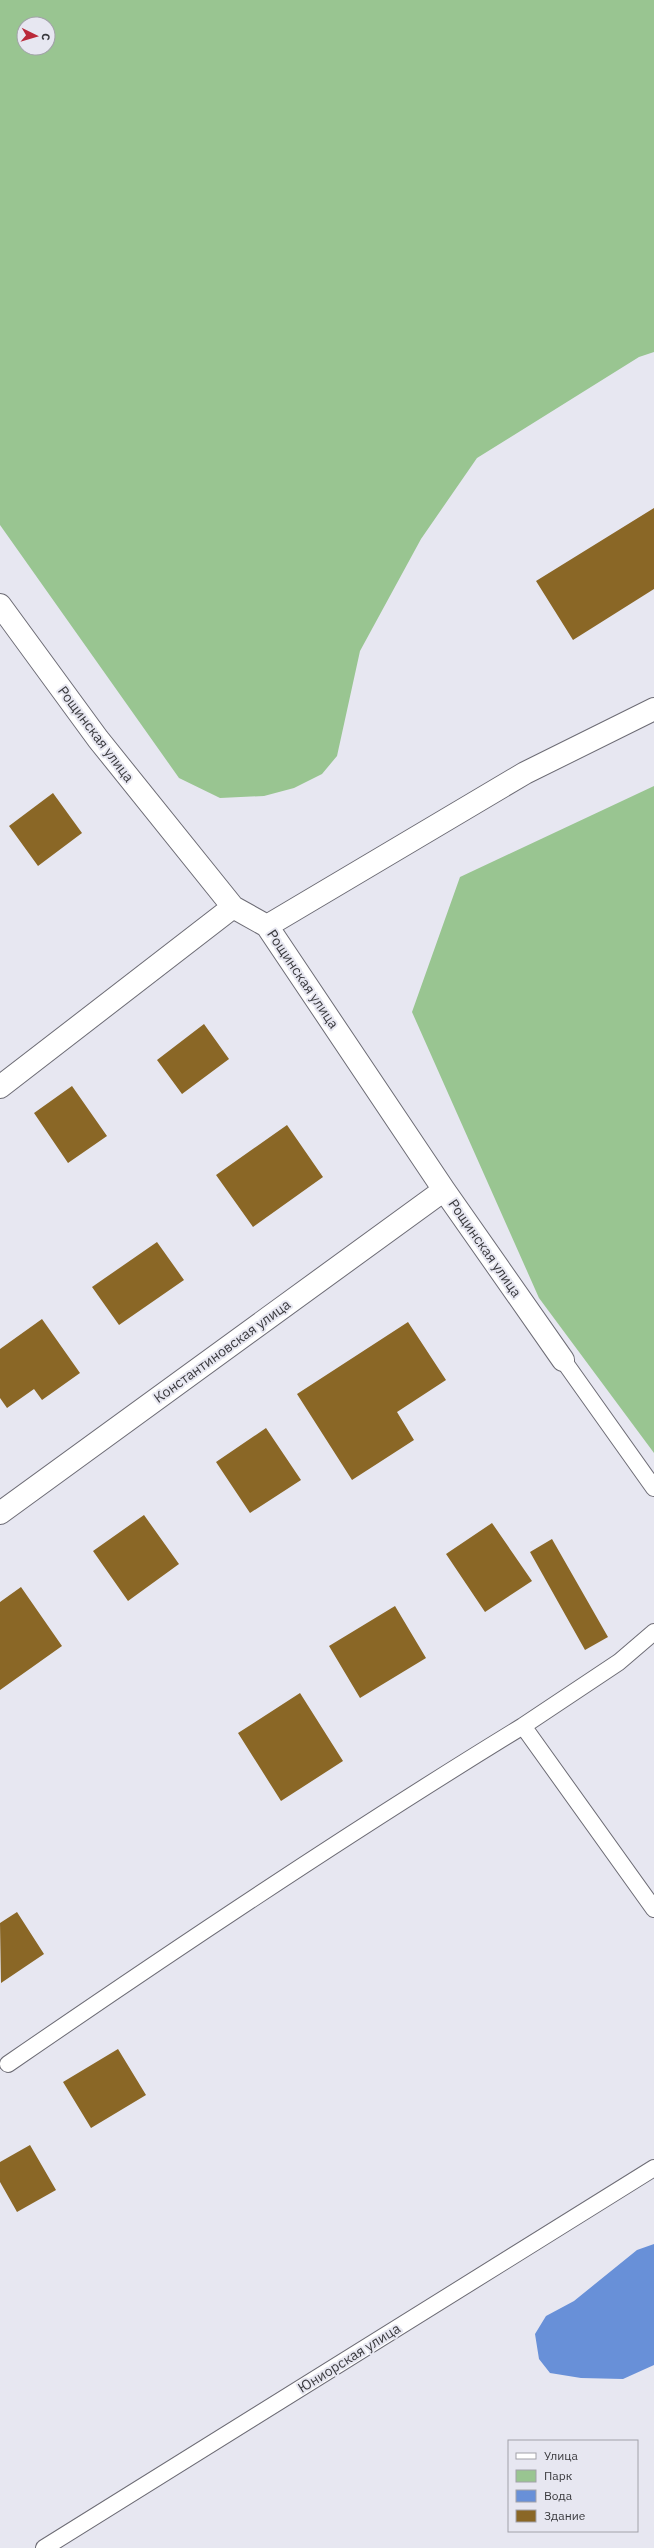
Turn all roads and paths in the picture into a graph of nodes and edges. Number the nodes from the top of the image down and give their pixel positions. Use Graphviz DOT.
graph roads {
  1 [pos="0,605"];
  2 [pos="654,709"];
  3 [pos="233,906"];
  4 [pos="267,926"];
  5 [pos="0,1087"];
  6 [pos="444,1190"];
  7 [pos="563,1360"];
  8 [pos="654,1488"];
  9 [pos="0,1512"];
  10 [pos="654,1632"];
  11 [pos="523,1726"];
  12 [pos="654,1909"];
  13 [pos="8,2064"];
  14 [pos="654,2168"];
  15 [pos="44,2548"];
  1 -- 3 [label="street, Рощинская улица"];
  2 -- 4 [label="street"];
  3 -- 4 [label="street, Рощинская улица"];
  3 -- 5 [label="street"];
  4 -- 6 [label="street, Рощинская улица"];
  6 -- 7 [label="street, Рощинская улица"];
  6 -- 9 [label="street, Константиновская улица"];
  7 -- 8 [label="lane"];
  10 -- 11 [label="lane"];
  11 -- 12 [label="lane"];
  11 -- 13 [label="lane"];
  14 -- 15 [label="lane, Юниорская улица"];
}
